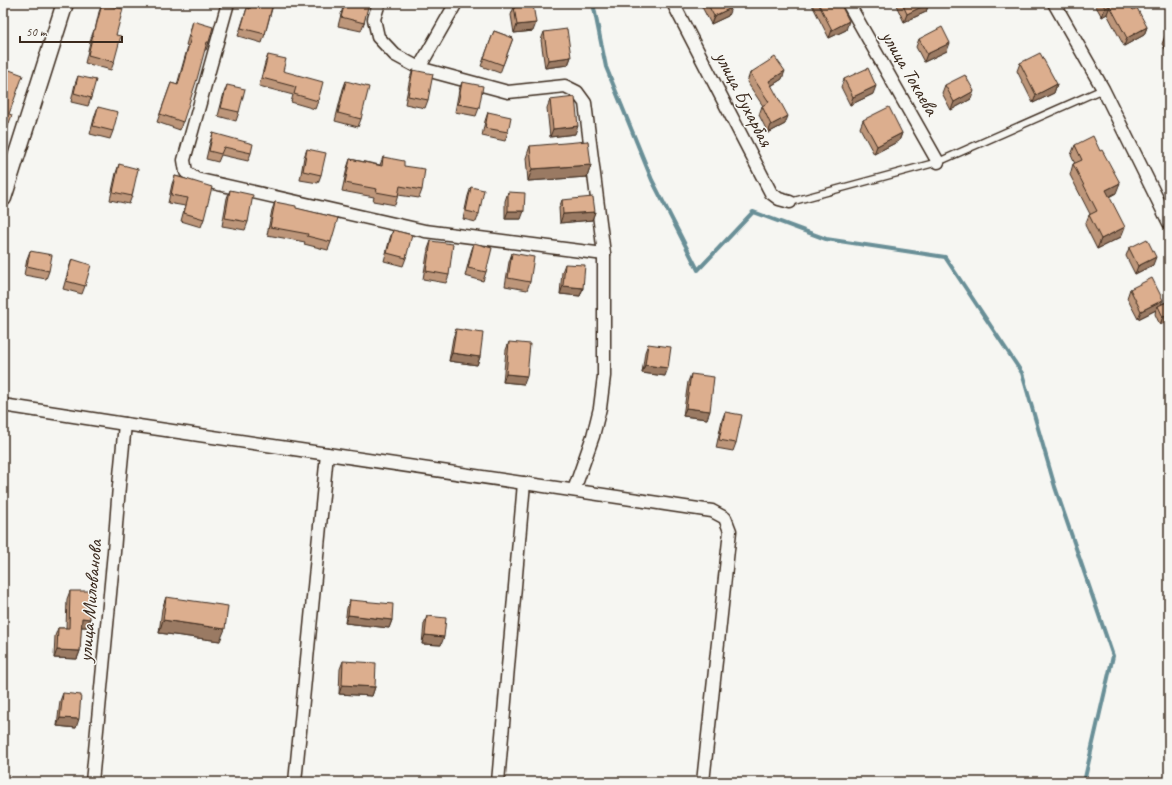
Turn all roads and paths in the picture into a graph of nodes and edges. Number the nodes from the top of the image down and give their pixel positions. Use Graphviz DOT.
graph roads {
  1 [pos="65,3"];
  2 [pos="228,3"];
  3 [pos="379,3"];
  4 [pos="456,3"];
  5 [pos="674,3"];
  6 [pos="848,3"];
  7 [pos="1054,3"];
  8 [pos="419,68"];
  9 [pos="1103,89"];
  10 [pos="938,162"];
  11 [pos="3,198"];
  12 [pos="790,202"];
  13 [pos="1169,223"];
  14 [pos="604,254"];
  15 [pos="3,405"];
  16 [pos="125,424"];
  17 [pos="327,454"];
  18 [pos="524,483"];
  19 [pos="574,490"];
  20 [pos="92,782"];
  21 [pos="295,782"];
  22 [pos="498,782"];
  23 [pos="703,782"];
  1 -- 11 [label="street"];
  2 -- 14 [label="street"];
  3 -- 8 [label="street"];
  4 -- 8 [label="street"];
  5 -- 12 [label="street, улица Бухарбая"];
  6 -- 10 [label="street, улица Токаева"];
  7 -- 9 [label="street"];
  8 -- 14 [label="street"];
  9 -- 10 [label="lane"];
  9 -- 13 [label="street"];
  10 -- 12 [label="lane"];
  14 -- 19 [label="street"];
  15 -- 16 [label="street"];
  16 -- 17 [label="street"];
  16 -- 20 [label="street, улица Милованова"];
  17 -- 18 [label="street"];
  17 -- 21 [label="street"];
  18 -- 19 [label="street"];
  18 -- 22 [label="street"];
  19 -- 23 [label="street"];
}
